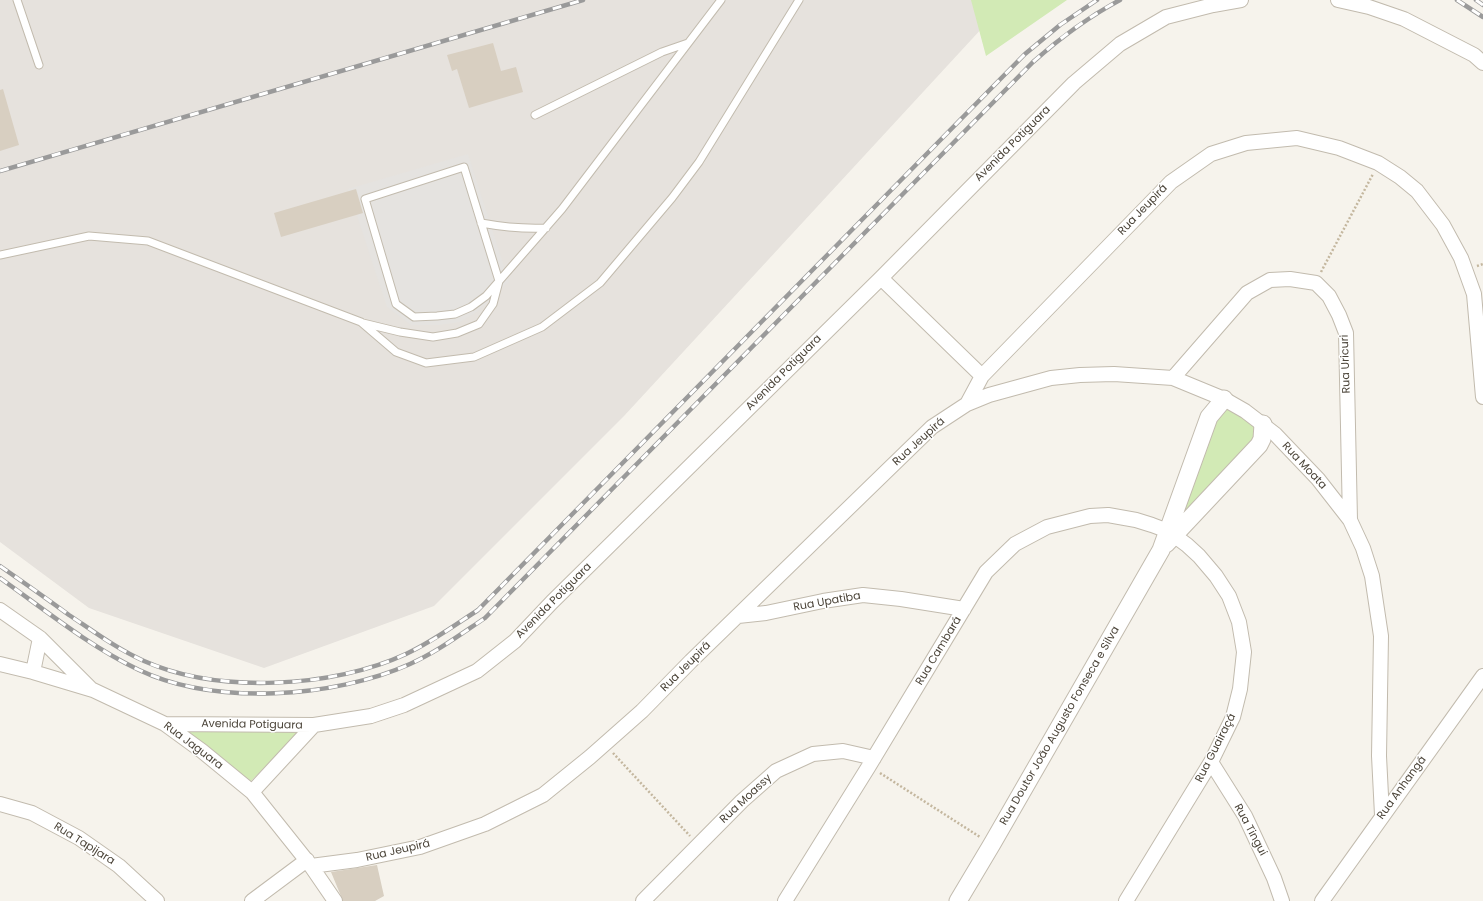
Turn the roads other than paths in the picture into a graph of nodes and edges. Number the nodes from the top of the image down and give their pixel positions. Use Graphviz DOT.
graph roads {
  1 [pos="17,0"];
  2 [pos="721,0"];
  3 [pos="799,0"];
  4 [pos="1242,0"];
  5 [pos="1338,0"];
  6 [pos="688,43"];
  7 [pos="1483,62"];
  8 [pos="39,65"];
  9 [pos="535,115"];
  10 [pos="481,223"];
  11 [pos="546,228"];
  12 [pos="0,255"];
  13 [pos="881,278"];
  14 [pos="499,281"];
  15 [pos="361,322"];
  16 [pos="982,376"];
  17 [pos="1173,378"];
  18 [pos="1483,397"];
  19 [pos="1224,400"];
  20 [pos="966,404"];
  21 [pos="1263,424"];
  22 [pos="1350,520"];
  23 [pos="1171,533"];
  24 [pos="964,609"];
  25 [pos="0,610"];
  26 [pos="738,616"];
  27 [pos="40,638"];
  28 [pos="0,664"];
  29 [pos="33,672"];
  30 [pos="1483,676"];
  31 [pos="93,690"];
  32 [pos="165,724"];
  33 [pos="314,725"];
  34 [pos="872,762"];
  35 [pos="1211,762"];
  36 [pos="252,792"];
  37 [pos="0,804"];
  38 [pos="1382,815"];
  39 [pos="309,863"];
  40 [pos="157,901"];
  41 [pos="252,901"];
  42 [pos="335,901"];
  43 [pos="643,901"];
  44 [pos="785,901"];
  45 [pos="958,901"];
  46 [pos="1126,901"];
  47 [pos="1282,901"];
  48 [pos="1322,901"];
  1 -- 8 [label="lane"];
  2 -- 6 [label="lane"];
  3 -- 15 [label="lane"];
  4 -- 13 [label="street, Avenida Potiguara"];
  5 -- 7 [label="street"];
  6 -- 9 [label="lane"];
  6 -- 11 [label="lane"];
  10 -- 11 [label="lane"];
  10 -- 14 [label="lane"];
  10 -- 14 [label="lane"];
  11 -- 14 [label="lane"];
  12 -- 15 [label="lane"];
  13 -- 16 [label="street"];
  13 -- 33 [label="street, Avenida Potiguara"];
  14 -- 15 [label="lane"];
  16 -- 18 [label="street, Rua Jeupirá"];
  16 -- 20 [label="street, Rua Jeupirá"];
  17 -- 19 [label="street, Rua Moata"];
  17 -- 20 [label="street, Rua Moata"];
  17 -- 22 [label="street, Rua Uricuri"];
  19 -- 21 [label="street, Rua Moata"];
  19 -- 23 [label="street, Rua Doutor João Augusto Fonseca e Silva"];
  20 -- 26 [label="street, Rua Jeupirá"];
  21 -- 22 [label="street, Rua Moata"];
  21 -- 23 [label="street, Rua Doutor João Augusto Fonseca e Silva"];
  22 -- 38 [label="street, Rua Moata"];
  23 -- 24 [label="street, Rua Cambará"];
  23 -- 35 [label="street, Rua Guairaçá"];
  23 -- 45 [label="street, Rua Doutor João Augusto Fonseca e Silva"];
  24 -- 26 [label="street, Rua Upatiba"];
  24 -- 34 [label="street, Rua Cambará"];
  25 -- 27 [label="street"];
  26 -- 39 [label="street, Rua Jeupirá"];
  27 -- 29 [label="street"];
  27 -- 31 [label="street"];
  28 -- 29 [label="street, Rua Jaguara"];
  29 -- 31 [label="street, Rua Jaguara"];
  30 -- 38 [label="street, Rua Anhangá"];
  31 -- 32 [label="street, Rua Jaguara"];
  32 -- 33 [label="street, Avenida Potiguara"];
  32 -- 36 [label="street, Rua Jaguara"];
  33 -- 36 [label="street, Avenida Potiguara"];
  34 -- 43 [label="street, Rua Moassy"];
  34 -- 44 [label="street, Rua Cambará"];
  35 -- 46 [label="street, Rua Guairaçá"];
  35 -- 47 [label="street, Rua Tingui"];
  36 -- 39 [label="street, Rua Jaguara"];
  37 -- 40 [label="street, Rua Tapijara"];
  38 -- 48 [label="street, Rua Anhangá"];
  39 -- 41 [label="street, Rua Jeupirá"];
  39 -- 42 [label="street, Rua Jaguara"];
}
